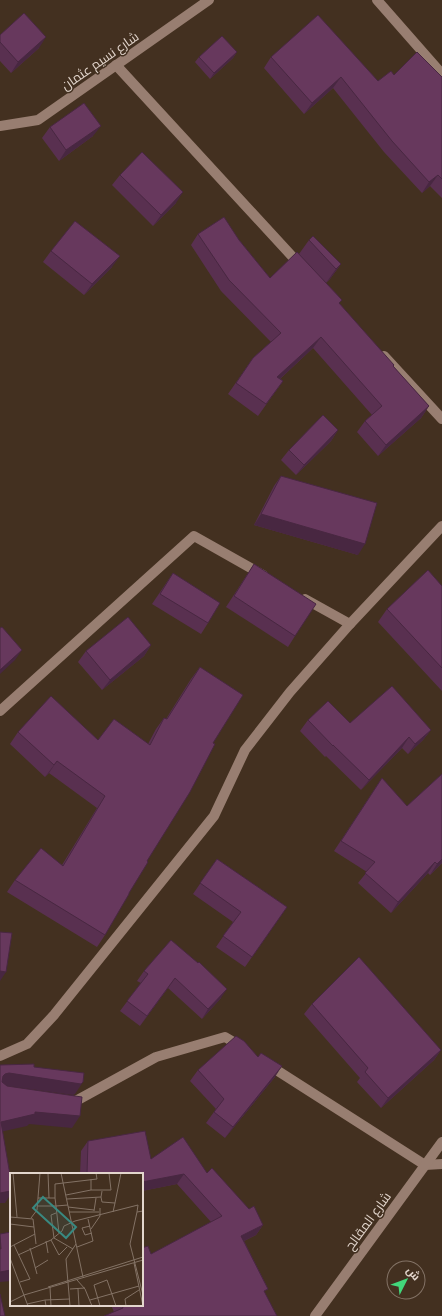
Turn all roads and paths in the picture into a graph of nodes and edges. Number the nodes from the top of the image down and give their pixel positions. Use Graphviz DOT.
graph roads {
  1 [pos="209,0"];
  2 [pos="377,0"];
  3 [pos="116,65"];
  4 [pos="442,74"];
  5 [pos="0,126"];
  6 [pos="308,274"];
  7 [pos="378,349"];
  8 [pos="442,419"];
  9 [pos="442,526"];
  10 [pos="268,578"];
  11 [pos="296,594"];
  12 [pos="350,624"];
  13 [pos="0,711"];
  14 [pos="0,1056"];
  15 [pos="59,1100"];
  16 [pos="442,1142"];
  17 [pos="442,1164"];
  18 [pos="426,1165"];
  19 [pos="315,1316"];
  1 -- 3 [label="street, شارع نسيم عثمان"];
  2 -- 4 [label="street"];
  3 -- 5 [label="street, شارع نسيم عثمان"];
  3 -- 6 [label="street"];
  7 -- 8 [label="street"];
  9 -- 12 [label="street"];
  10 -- 13 [label="street"];
  11 -- 12 [label="street"];
  12 -- 14 [label="street"];
  15 -- 18 [label="street"];
  16 -- 18 [label="street, شارع المقالح"];
  17 -- 18 [label="street"];
  18 -- 19 [label="street, شارع المقالح"];
}
